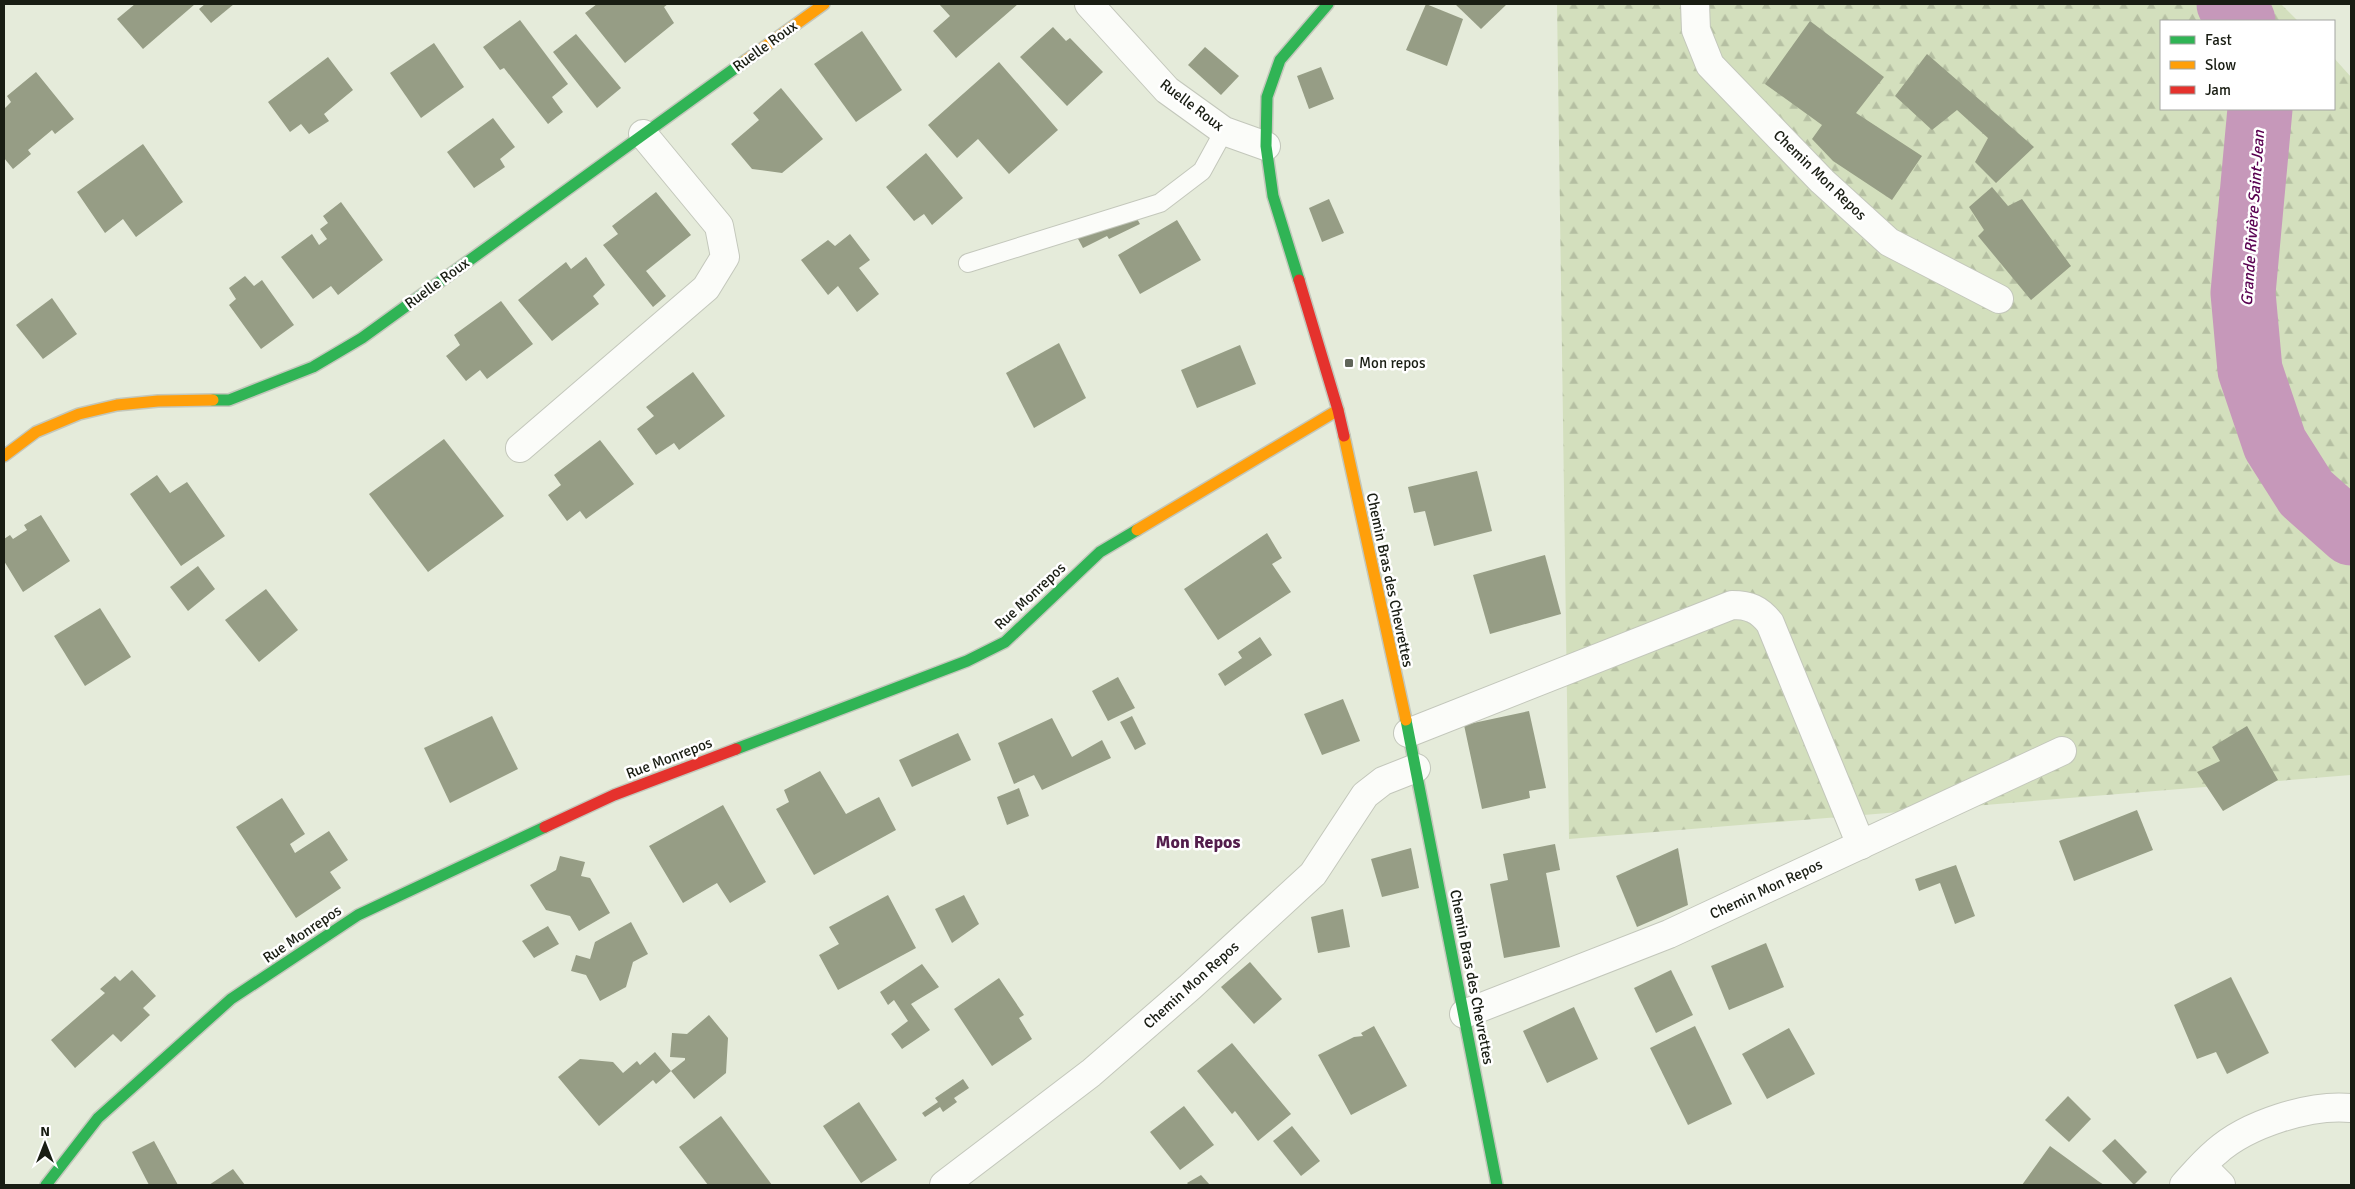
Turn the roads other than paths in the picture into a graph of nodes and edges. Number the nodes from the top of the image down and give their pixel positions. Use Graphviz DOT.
graph roads {
  1 [pos="824,4"];
  2 [pos="1089,4"];
  3 [pos="1328,4"];
  4 [pos="1695,4"];
  5 [pos="1224,131"];
  6 [pos="643,134"];
  7 [pos="1266,146"];
  8 [pos="968,262"];
  9 [pos="1999,299"];
  10 [pos="1338,410"];
  11 [pos="520,448"];
  12 [pos="4,456"];
  13 [pos="1408,733"];
  14 [pos="2062,751"];
  15 [pos="1416,768"];
  16 [pos="1861,845"];
  17 [pos="1464,1014"];
  18 [pos="2351,1108"];
  19 [pos="2193,1176"];
  20 [pos="46,1185"];
  21 [pos="944,1185"];
  22 [pos="1497,1185"];
  23 [pos="2221,1185"];
  1 -- 6 [label="street, Ruelle Roux"];
  2 -- 5 [label="street, Ruelle Roux"];
  3 -- 7 [label="street, Chemin Bras des Chevrettes"];
  4 -- 9 [label="street, Chemin Mon Repos"];
  5 -- 7 [label="street, Ruelle Roux"];
  5 -- 8 [label="lane"];
  6 -- 11 [label="street"];
  6 -- 12 [label="street, Ruelle Roux"];
  7 -- 10 [label="street, Chemin Bras des Chevrettes"];
  10 -- 13 [label="street, Chemin Bras des Chevrettes"];
  10 -- 20 [label="street, Rue Monrepos"];
  13 -- 15 [label="street, Chemin Bras des Chevrettes"];
  13 -- 16 [label="street"];
  14 -- 16 [label="street, Chemin Mon Repos"];
  15 -- 17 [label="street, Chemin Bras des Chevrettes"];
  15 -- 21 [label="street, Chemin Mon Repos"];
  16 -- 17 [label="street, Chemin Mon Repos"];
  17 -- 22 [label="street, Chemin Bras des Chevrettes"];
  18 -- 19 [label="street"];
  19 -- 23 [label="street"];
}
